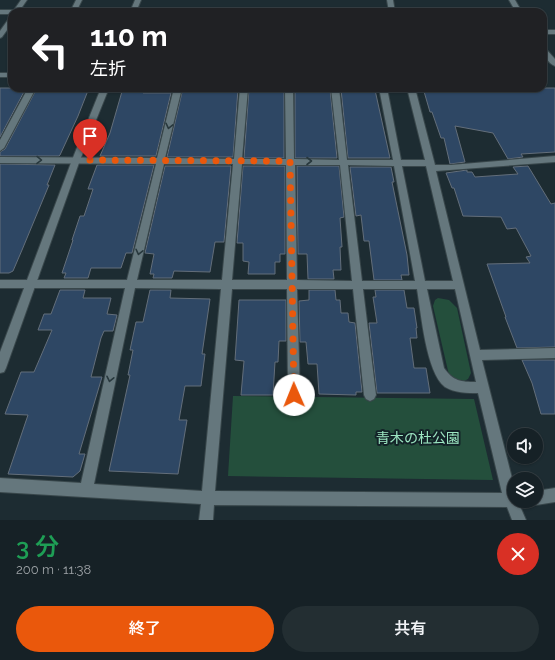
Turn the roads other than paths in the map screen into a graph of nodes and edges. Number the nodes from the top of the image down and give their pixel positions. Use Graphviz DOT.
graph roads {
  1 [pos="8,24"];
  2 [pos="0,36"];
  3 [pos="547,54"];
  4 [pos="555,64"];
  5 [pos="30,92"];
  6 [pos="103,92"];
  7 [pos="177,92"];
  8 [pos="244,92"];
  9 [pos="289,92"];
  10 [pos="335,92"];
  11 [pos="384,92"];
  12 [pos="412,92"];
  13 [pos="0,148"];
  14 [pos="555,159"];
  15 [pos="0,160"];
  16 [pos="76,160"];
  17 [pos="160,161"];
  18 [pos="237,161"];
  19 [pos="290,161"];
  20 [pos="344,161"];
  21 [pos="397,162"];
  22 [pos="431,165"];
  23 [pos="0,284"];
  24 [pos="30,284"];
  25 [pos="358,284"];
  26 [pos="131,285"];
  27 [pos="225,285"];
  28 [pos="293,285"];
  29 [pos="422,285"];
  30 [pos="458,285"];
  31 [pos="555,353"];
  32 [pos="475,354"];
  33 [pos="0,368"];
  34 [pos="483,387"];
  35 [pos="294,395"];
  36 [pos="370,395"];
  37 [pos="507,477"];
  38 [pos="0,485"];
  39 [pos="86,490"];
  40 [pos="555,495"];
  41 [pos="543,497"];
  42 [pos="207,498"];
  43 [pos="507,500"];
  44 [pos="515,508"];
  45 [pos="206,520"];
  46 [pos="519,520"];
  1 -- 2 [label="street"];
  3 -- 4 [label="street"];
  5 -- 13 [label="street"];
  6 -- 16 [label="street"];
  7 -- 17 [label="street, one-way"];
  8 -- 18 [label="street"];
  9 -- 19 [label="street"];
  10 -- 20 [label="street"];
  11 -- 21 [label="street"];
  12 -- 22 [label="street"];
  14 -- 22 [label="street"];
  15 -- 16 [label="street, one-way"];
  16 -- 17 [label="street"];
  16 -- 24 [label="street"];
  17 -- 18 [label="street"];
  17 -- 26 [label="street, one-way"];
  18 -- 19 [label="street"];
  18 -- 27 [label="street"];
  19 -- 20 [label="street, one-way"];
  19 -- 28 [label="street"];
  20 -- 21 [label="street"];
  20 -- 25 [label="street"];
  21 -- 22 [label="street"];
  21 -- 29 [label="street"];
  22 -- 30 [label="street"];
  23 -- 24 [label="street"];
  24 -- 26 [label="street"];
  24 -- 33 [label="street"];
  25 -- 28 [label="street"];
  25 -- 29 [label="street"];
  25 -- 36 [label="street"];
  26 -- 27 [label="street"];
  26 -- 39 [label="street, one-way"];
  27 -- 28 [label="street"];
  27 -- 42 [label="street"];
  28 -- 35 [label="street"];
  29 -- 30 [label="street"];
  29 -- 34 [label="street"];
  30 -- 32 [label="street"];
  31 -- 32 [label="street"];
  32 -- 34 [label="street"];
  34 -- 37 [label="street"];
  38 -- 39 [label="street"];
  39 -- 42 [label="street"];
  40 -- 41 [label="street"];
  42 -- 43 [label="street"];
  42 -- 45 [label="street"];
  44 -- 46 [label="street"];
}
